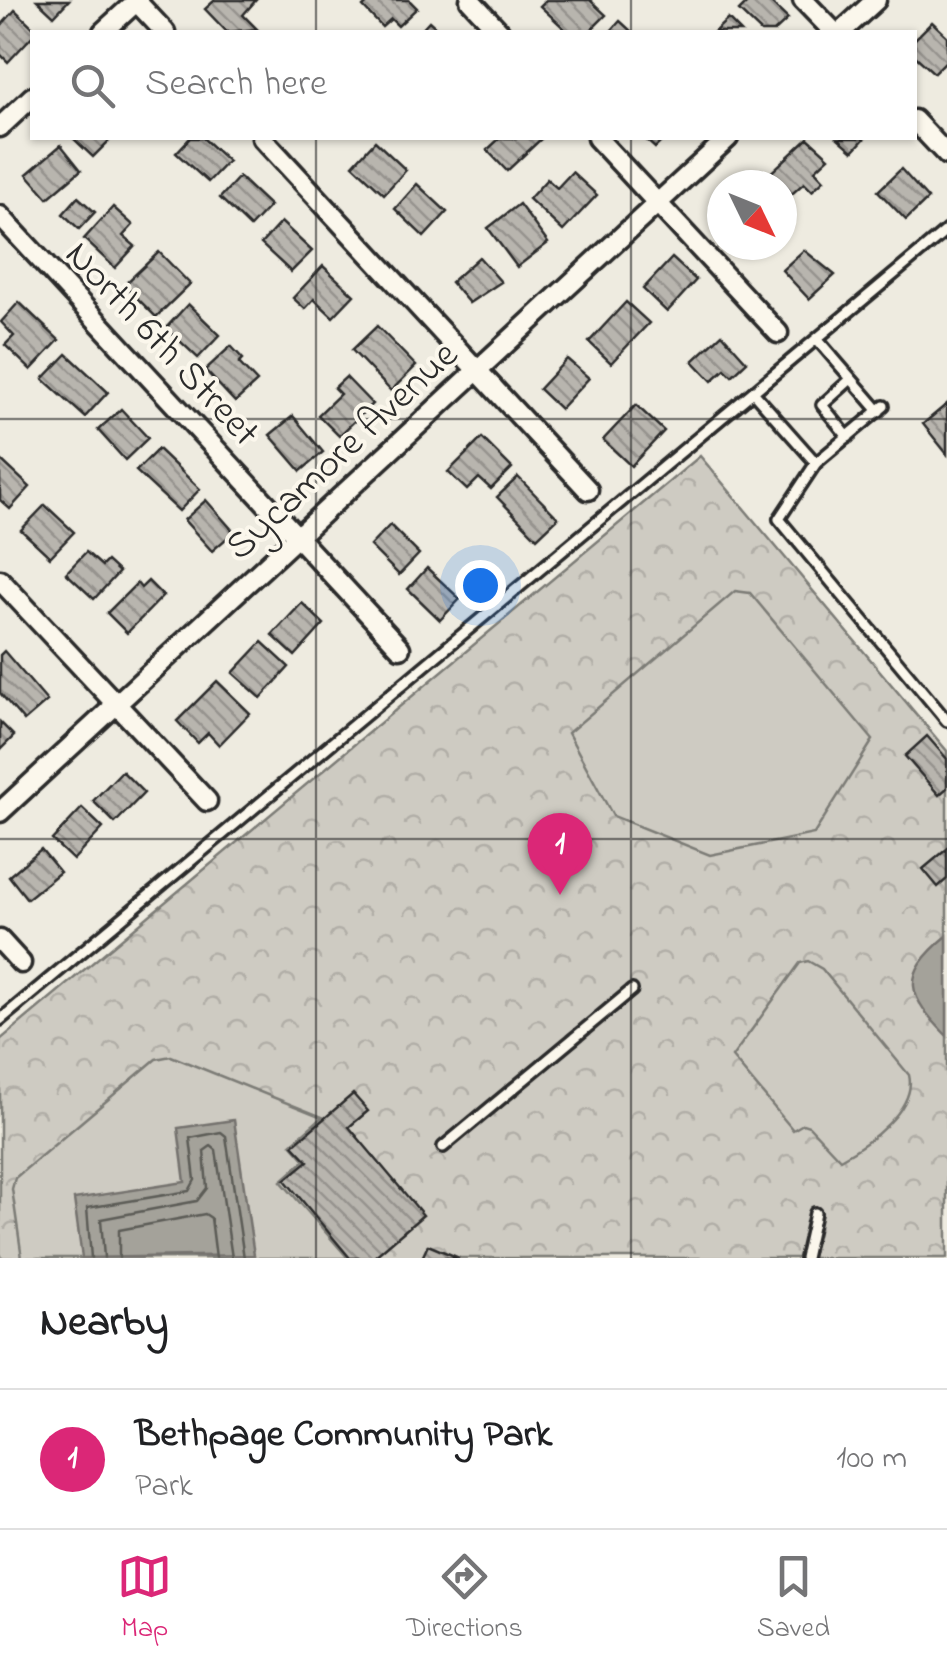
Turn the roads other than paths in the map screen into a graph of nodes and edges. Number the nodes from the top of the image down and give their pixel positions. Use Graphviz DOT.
graph roads {
  1 [pos="136,0"];
  2 [pos="470,0"];
  3 [pos="804,0"];
  4 [pos="876,0"];
  5 [pos="105,30"];
  6 [pos="163,30"];
  7 [pos="498,30"];
  8 [pos="836,30"];
  9 [pos="840,30"];
  10 [pos="30,99"];
  11 [pos="917,123"];
  12 [pos="0,127"];
  13 [pos="264,140"];
  14 [pos="599,140"];
  15 [pos="726,140"];
  16 [pos="947,155"];
  17 [pos="657,202"];
  18 [pos="0,216"];
  19 [pos="947,230"];
  20 [pos="778,334"];
  21 [pos="817,339"];
  22 [pos="476,370"];
  23 [pos="852,379"];
  24 [pos="753,392"];
  25 [pos="848,437"];
  26 [pos="816,464"];
  27 [pos="588,490"];
  28 [pos="296,536"];
  29 [pos="0,580"];
  30 [pos="400,648"];
  31 [pos="116,704"];
  32 [pos="947,721"];
  33 [pos="207,802"];
  34 [pos="0,812"];
  35 [pos="0,940"];
  36 [pos="21,963"];
  37 [pos="632,990"];
  38 [pos="0,1020"];
  39 [pos="443,1147"];
  40 [pos="815,1213"];
  41 [pos="804,1258"];
  1 -- 5 [label="street"];
  1 -- 6 [label="street"];
  2 -- 7 [label="street"];
  3 -- 8 [label="street"];
  4 -- 9 [label="street"];
  10 -- 12 [label="street"];
  11 -- 16 [label="street"];
  13 -- 22 [label="street"];
  14 -- 17 [label="street"];
  15 -- 17 [label="street, Sycamore Avenue"];
  17 -- 20 [label="street"];
  17 -- 22 [label="street, Sycamore Avenue"];
  18 -- 28 [label="street, North 6th Street"];
  19 -- 21 [label="lane"];
  21 -- 23 [label="lane"];
  21 -- 24 [label="lane"];
  22 -- 27 [label="street"];
  22 -- 28 [label="street, Sycamore Avenue"];
  23 -- 25 [label="lane"];
  23 -- 25 [label="lane"];
  24 -- 26 [label="lane"];
  24 -- 38 [label="lane"];
  25 -- 26 [label="lane"];
  26 -- 32 [label="lane"];
  28 -- 30 [label="street, North 6th Street"];
  28 -- 31 [label="street, Sycamore Avenue"];
  29 -- 31 [label="street"];
  31 -- 33 [label="street"];
  31 -- 34 [label="street, Sycamore Avenue"];
  35 -- 36 [label="street"];
  37 -- 39 [label="lane"];
  40 -- 41 [label="lane"];
}
